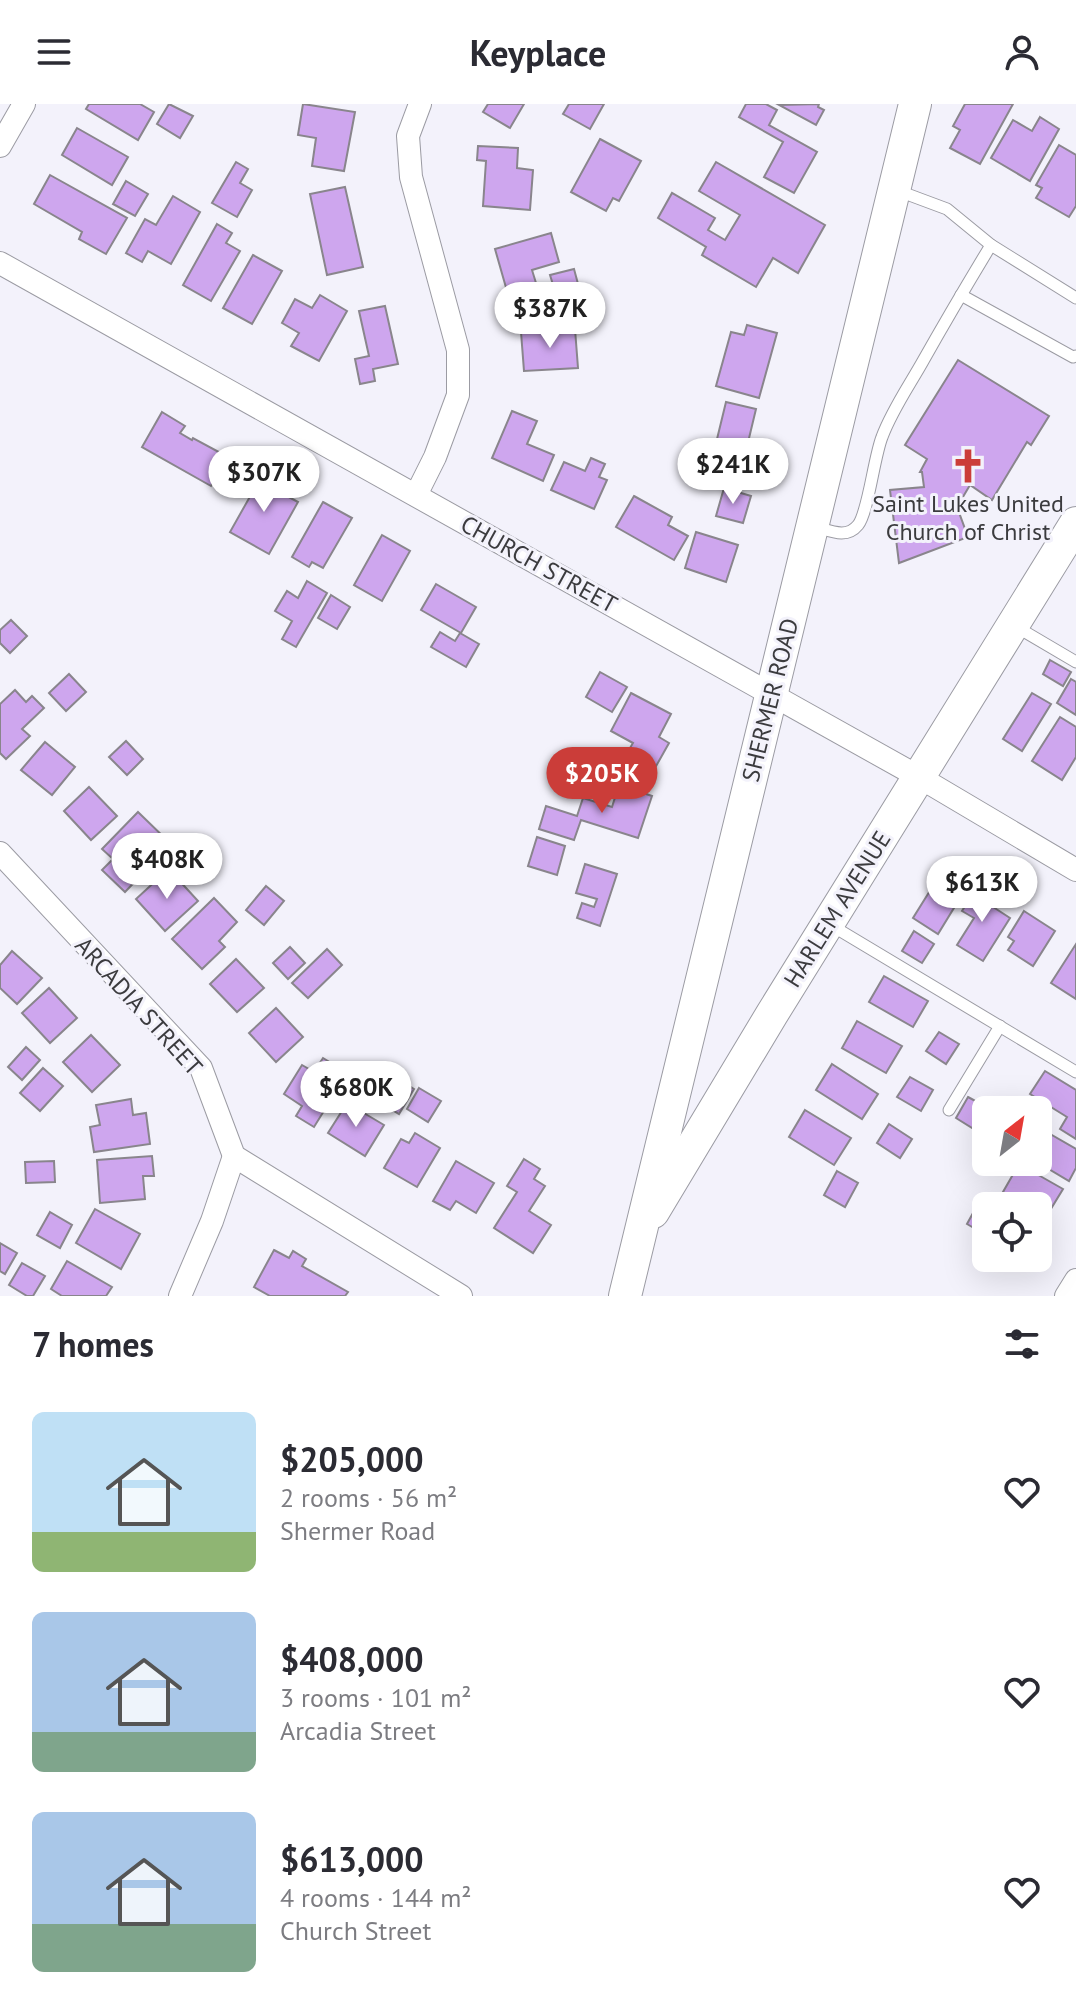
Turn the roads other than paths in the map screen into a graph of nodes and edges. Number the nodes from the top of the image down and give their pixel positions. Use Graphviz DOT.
graph roads {
  1 [pos="24,104"];
  2 [pos="420,104"];
  3 [pos="915,104"];
  4 [pos="0,146"];
  5 [pos="894,190"];
  6 [pos="991,245"];
  7 [pos="0,263"];
  8 [pos="961,295"];
  9 [pos="1076,298"];
  10 [pos="1076,356"];
  11 [pos="416,495"];
  12 [pos="1076,523"];
  13 [pos="813,526"];
  14 [pos="1013,625"];
  15 [pos="1076,662"];
  16 [pos="771,694"];
  17 [pos="919,777"];
  18 [pos="0,853"];
  19 [pos="1076,870"];
  20 [pos="828,924"];
  21 [pos="1000,1026"];
  22 [pos="1076,1072"];
  23 [pos="949,1110"];
  24 [pos="234,1156"];
  25 [pos="637,1240"];
  26 [pos="1076,1280"];
  27 [pos="180,1296"];
  28 [pos="461,1296"];
  29 [pos="600,1296"];
  30 [pos="625,1296"];
  31 [pos="1066,1296"];
  1 -- 4 [label="street"];
  2 -- 11 [label="street"];
  3 -- 5 [label="main road, SHERMER ROAD"];
  5 -- 6 [label="lane"];
  5 -- 13 [label="main road, SHERMER ROAD"];
  6 -- 8 [label="lane"];
  6 -- 9 [label="lane"];
  7 -- 11 [label="street, CHURCH STREET"];
  8 -- 10 [label="lane"];
  8 -- 13 [label="lane"];
  11 -- 16 [label="street, CHURCH STREET"];
  12 -- 14 [label="main road, HARLEM AVENUE"];
  13 -- 16 [label="main road, SHERMER ROAD"];
  14 -- 15 [label="lane"];
  14 -- 17 [label="main road, HARLEM AVENUE"];
  16 -- 17 [label="street, CHURCH STREET"];
  16 -- 25 [label="main road, SHERMER ROAD"];
  17 -- 19 [label="street, CHURCH STREET"];
  17 -- 20 [label="main road, HARLEM AVENUE"];
  18 -- 24 [label="street, ARCADIA STREET"];
  20 -- 21 [label="lane"];
  20 -- 25 [label="main road, HARLEM AVENUE"];
  21 -- 22 [label="lane"];
  21 -- 23 [label="lane"];
  24 -- 27 [label="street"];
  24 -- 28 [label="street"];
  25 -- 29 [label="main road, HARLEM AVENUE"];
  25 -- 30 [label="main road, SHERMER ROAD"];
  26 -- 31 [label="street"];
}
